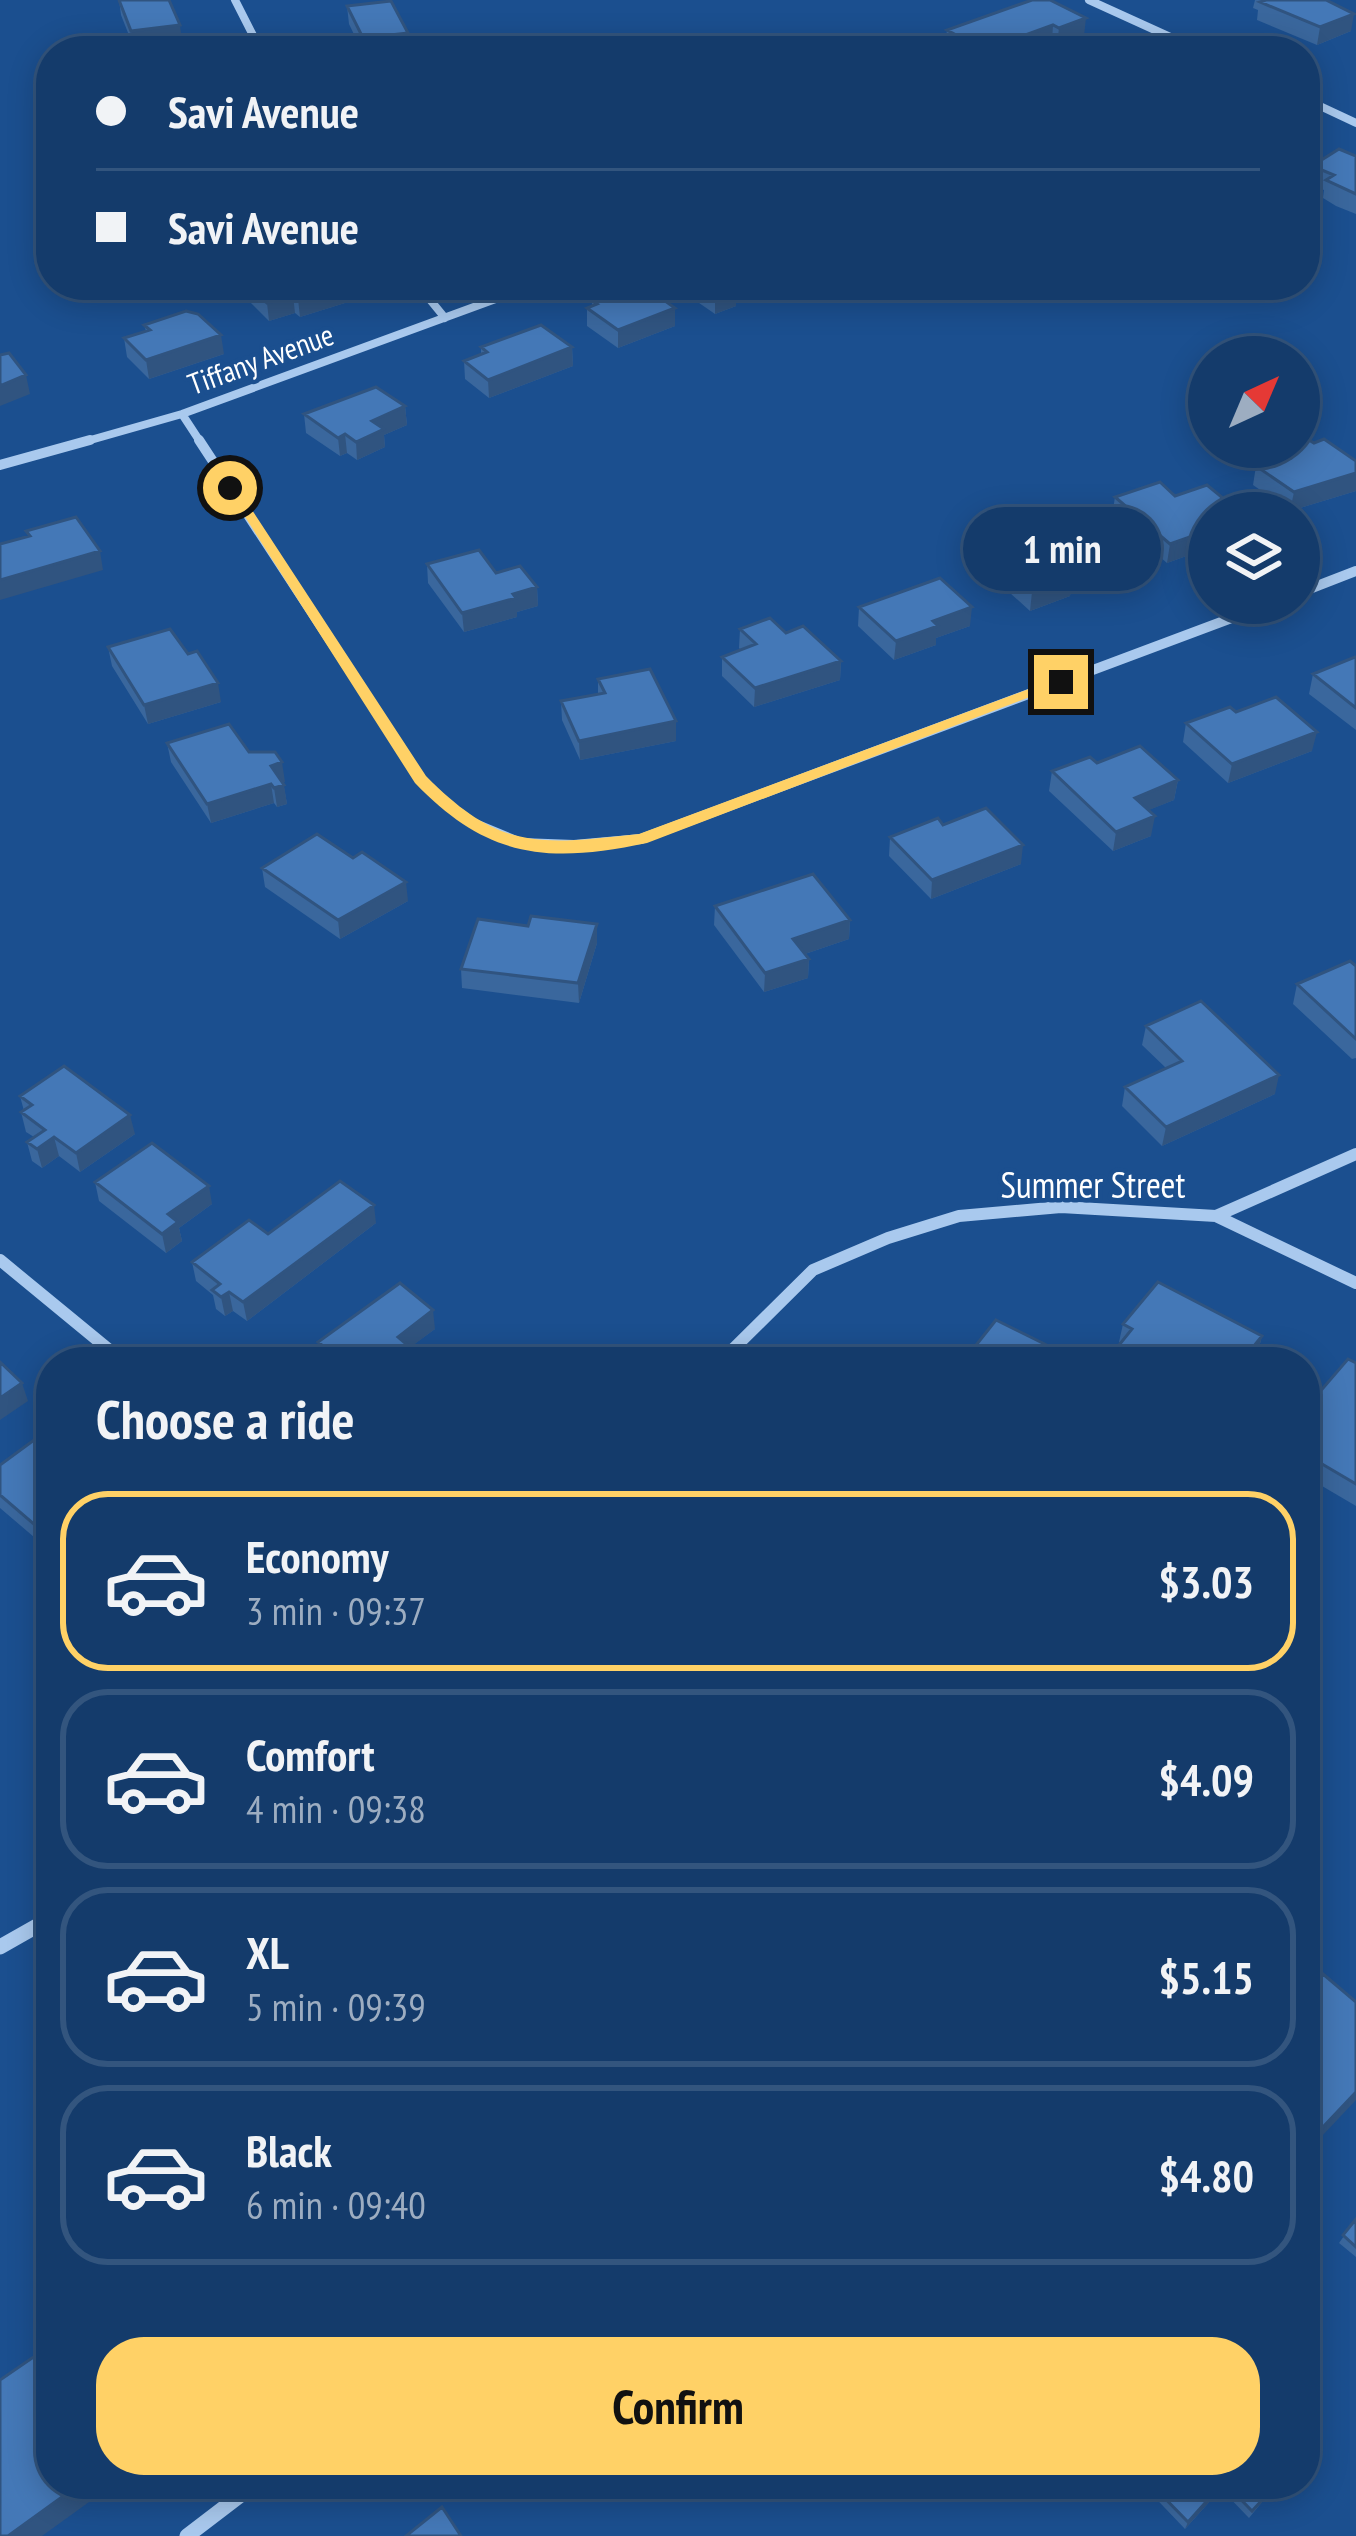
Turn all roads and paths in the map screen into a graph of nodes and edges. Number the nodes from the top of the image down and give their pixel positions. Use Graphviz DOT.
graph roads {
  1 [pos="235,0"];
  2 [pos="1089,0"];
  3 [pos="253,36"];
  4 [pos="1168,36"];
  5 [pos="1320,106"];
  6 [pos="1356,123"];
  7 [pos="430,300"];
  8 [pos="494,300"];
  9 [pos="445,318"];
  10 [pos="182,415"];
  11 [pos="0,465"];
  12 [pos="1356,571"];
  13 [pos="1320,585"];
  14 [pos="1215,624"];
  15 [pos="1356,1154"];
  16 [pos="1216,1216"];
  17 [pos="0,1260"];
  18 [pos="1356,1283"];
  19 [pos="106,1347"];
  20 [pos="735,1347"];
  21 [pos="36,1927"];
  22 [pos="0,1947"];
  23 [pos="235,2499"];
  24 [pos="187,2536"];
  1 -- 3 [label="street"];
  2 -- 4 [label="street"];
  5 -- 6 [label="street"];
  7 -- 9 [label="street"];
  8 -- 9 [label="street, Tiffany Avenue"];
  9 -- 10 [label="street, Tiffany Avenue"];
  10 -- 11 [label="street, Tiffany Avenue"];
  10 -- 14 [label="street"];
  12 -- 13 [label="street"];
  15 -- 16 [label="street, Summer Street"];
  16 -- 18 [label="street"];
  16 -- 20 [label="street, Summer Street"];
  17 -- 19 [label="street"];
  21 -- 22 [label="street"];
  23 -- 24 [label="street"];
}
